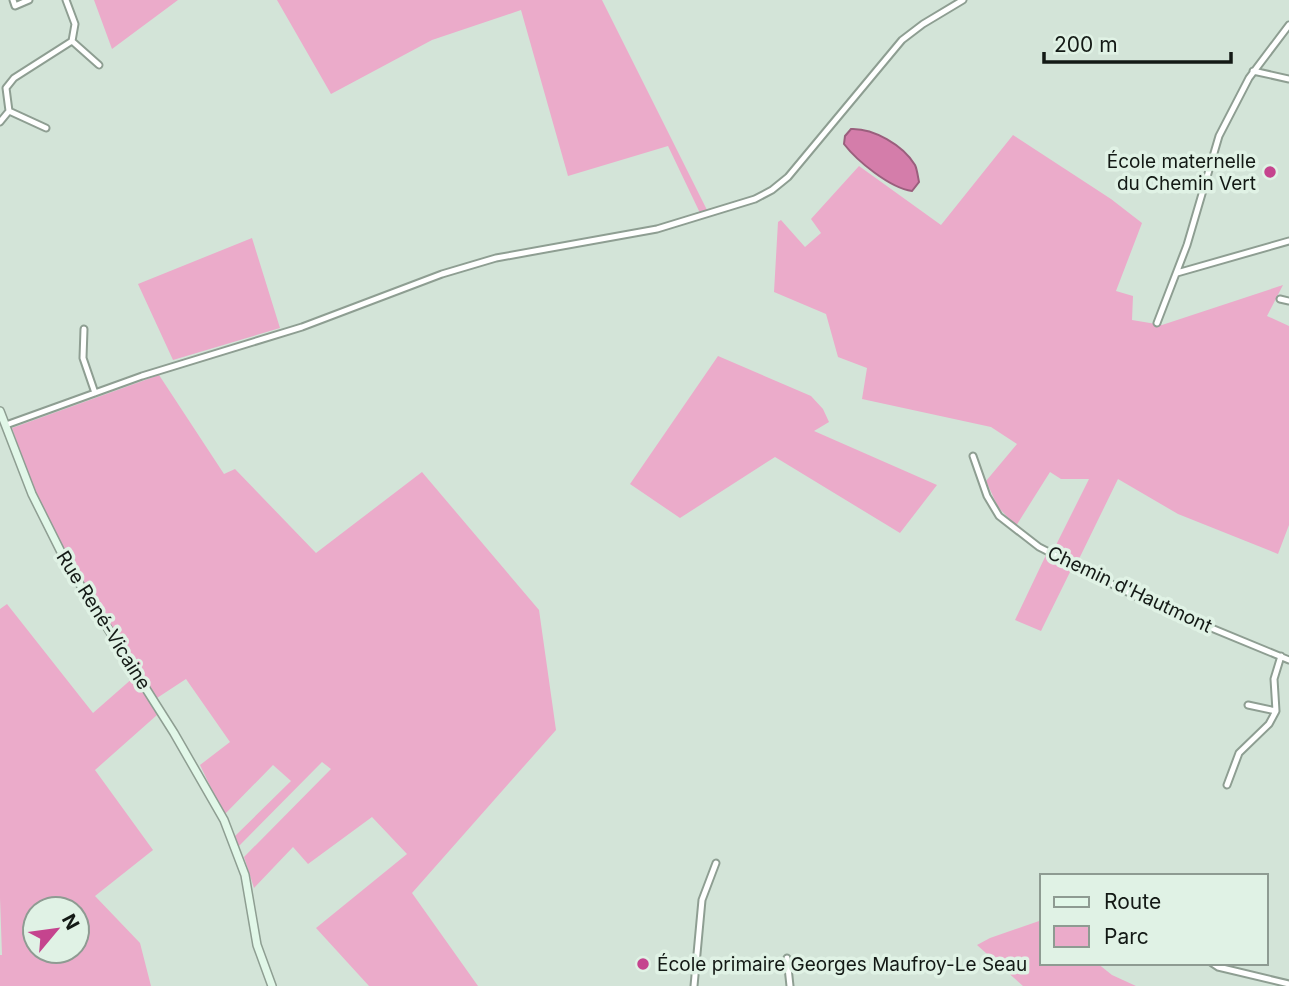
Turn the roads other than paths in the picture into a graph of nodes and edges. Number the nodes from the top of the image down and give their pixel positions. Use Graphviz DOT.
graph roads {
  1 [pos="13,0"];
  2 [pos="66,0"];
  3 [pos="963,0"];
  4 [pos="29,1"];
  5 [pos="1289,25"];
  6 [pos="72,41"];
  7 [pos="99,65"];
  8 [pos="1253,71"];
  9 [pos="1289,79"];
  10 [pos="9,111"];
  11 [pos="0,122"];
  12 [pos="46,128"];
  13 [pos="1289,241"];
  14 [pos="1177,273"];
  15 [pos="1280,299"];
  16 [pos="1289,301"];
  17 [pos="1157,323"];
  18 [pos="84,329"];
  19 [pos="95,393"];
  20 [pos="0,411"];
  21 [pos="6,425"];
  22 [pos="973,456"];
  23 [pos="1280,656"];
  24 [pos="1289,660"];
  25 [pos="1248,705"];
  26 [pos="1276,712"];
  27 [pos="1227,785"];
  28 [pos="716,863"];
  29 [pos="787,958"];
  30 [pos="1215,965"];
  31 [pos="1289,984"];
  32 [pos="272,986"];
  33 [pos="694,986"];
  34 [pos="790,986"];
  1 -- 4 [label="street"];
  2 -- 6 [label="street"];
  3 -- 19 [label="street"];
  5 -- 8 [label="street"];
  6 -- 7 [label="street"];
  6 -- 10 [label="street"];
  8 -- 9 [label="street"];
  8 -- 14 [label="street"];
  10 -- 11 [label="street"];
  10 -- 12 [label="street"];
  13 -- 14 [label="street"];
  14 -- 17 [label="street"];
  15 -- 16 [label="street"];
  18 -- 19 [label="street"];
  19 -- 21 [label="street"];
  20 -- 21 [label="street, Rue René-Vicaine"];
  21 -- 32 [label="street, Rue René-Vicaine"];
  22 -- 23 [label="street, Chemin d'Hautmont"];
  23 -- 24 [label="street, Chemin d'Hautmont"];
  23 -- 26 [label="street"];
  25 -- 26 [label="street"];
  26 -- 27 [label="street"];
  28 -- 33 [label="street"];
  29 -- 34 [label="street"];
  30 -- 31 [label="street"];
}
